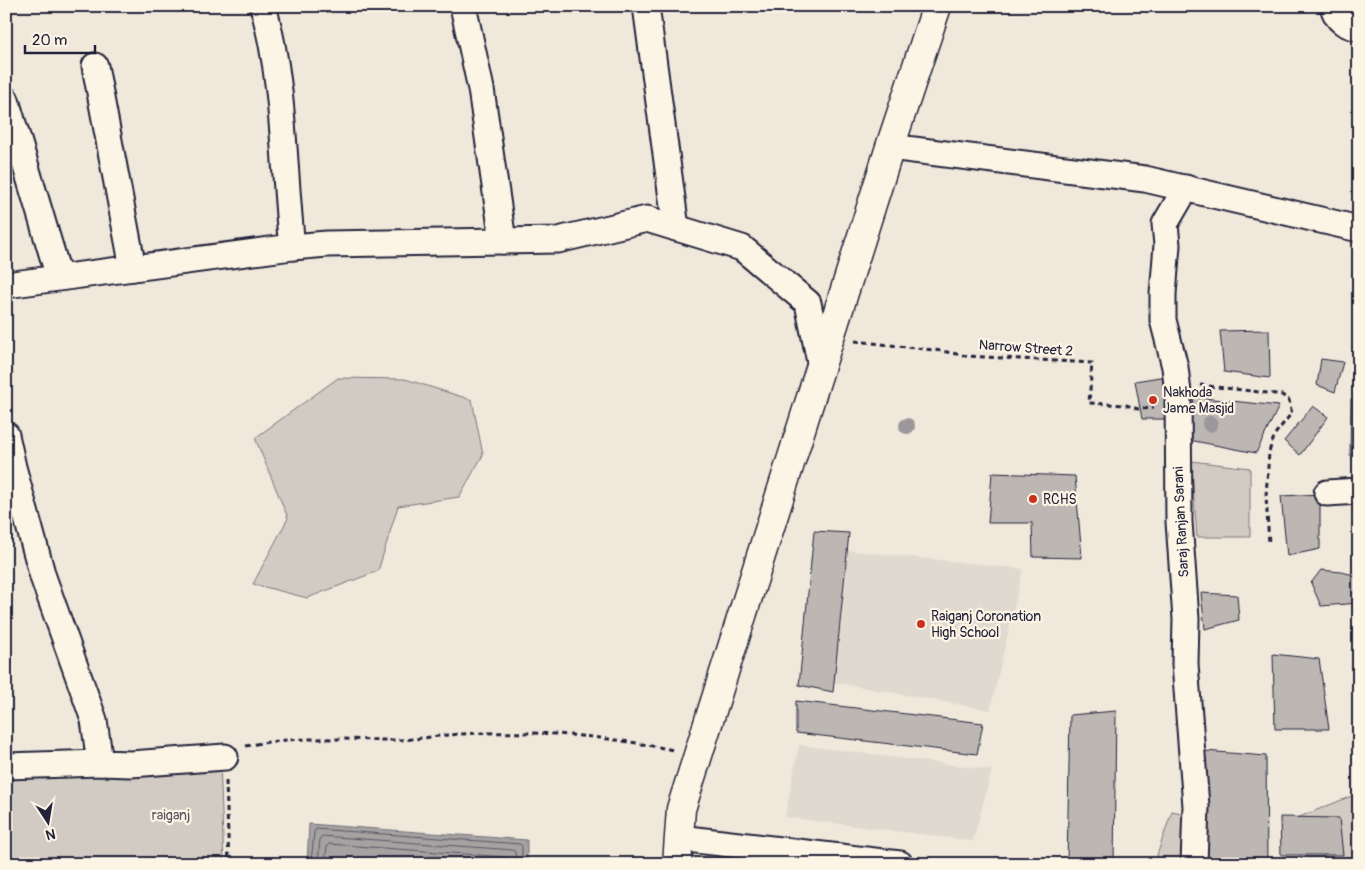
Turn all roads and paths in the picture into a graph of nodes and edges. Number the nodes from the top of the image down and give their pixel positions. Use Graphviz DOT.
graph roads {
  1 [pos="263,6"];
  2 [pos="463,6"];
  3 [pos="646,6"];
  4 [pos="937,6"];
  5 [pos="1333,6"];
  6 [pos="1359,28"];
  7 [pos="95,66"];
  8 [pos="6,100"];
  9 [pos="890,147"];
  10 [pos="1186,188"];
  11 [pos="676,228"];
  12 [pos="1359,229"];
  13 [pos="504,241"];
  14 [pos="292,247"];
  15 [pos="133,268"];
  16 [pos="59,278"];
  17 [pos="6,285"];
  18 [pos="832,335"];
  19 [pos="821,367"];
  20 [pos="1177,395"];
  21 [pos="6,435"];
  22 [pos="1359,491"];
  23 [pos="1328,493"];
  24 [pos="1269,544"];
  25 [pos="698,756"];
  26 [pos="225,757"];
  27 [pos="100,764"];
  28 [pos="6,766"];
  29 [pos="678,851"];
  30 [pos="229,864"];
  31 [pos="900,864"];
  32 [pos="1194,864"];
  1 -- 14 [label="street"];
  2 -- 13 [label="street"];
  3 -- 11 [label="street"];
  4 -- 9 [label="main road"];
  5 -- 6 [label="street"];
  7 -- 15 [label="street"];
  8 -- 16 [label="street"];
  9 -- 10 [label="street"];
  9 -- 18 [label="main road"];
  10 -- 12 [label="street"];
  10 -- 20 [label="street, Saraj Ranjan Sarani"];
  11 -- 13 [label="street"];
  11 -- 19 [label="street"];
  13 -- 14 [label="street"];
  14 -- 15 [label="street"];
  15 -- 16 [label="street"];
  16 -- 17 [label="street"];
  18 -- 19 [label="main road"];
  18 -- 20 [label="path, Narrow Street 2"];
  19 -- 25 [label="main road"];
  20 -- 24 [label="path"];
  20 -- 32 [label="street, Saraj Ranjan Sarani"];
  21 -- 27 [label="street"];
  22 -- 23 [label="street"];
  25 -- 26 [label="path"];
  25 -- 29 [label="main road"];
  26 -- 27 [label="street"];
  26 -- 30 [label="path"];
  27 -- 28 [label="street"];
  29 -- 31 [label="street"];
}
